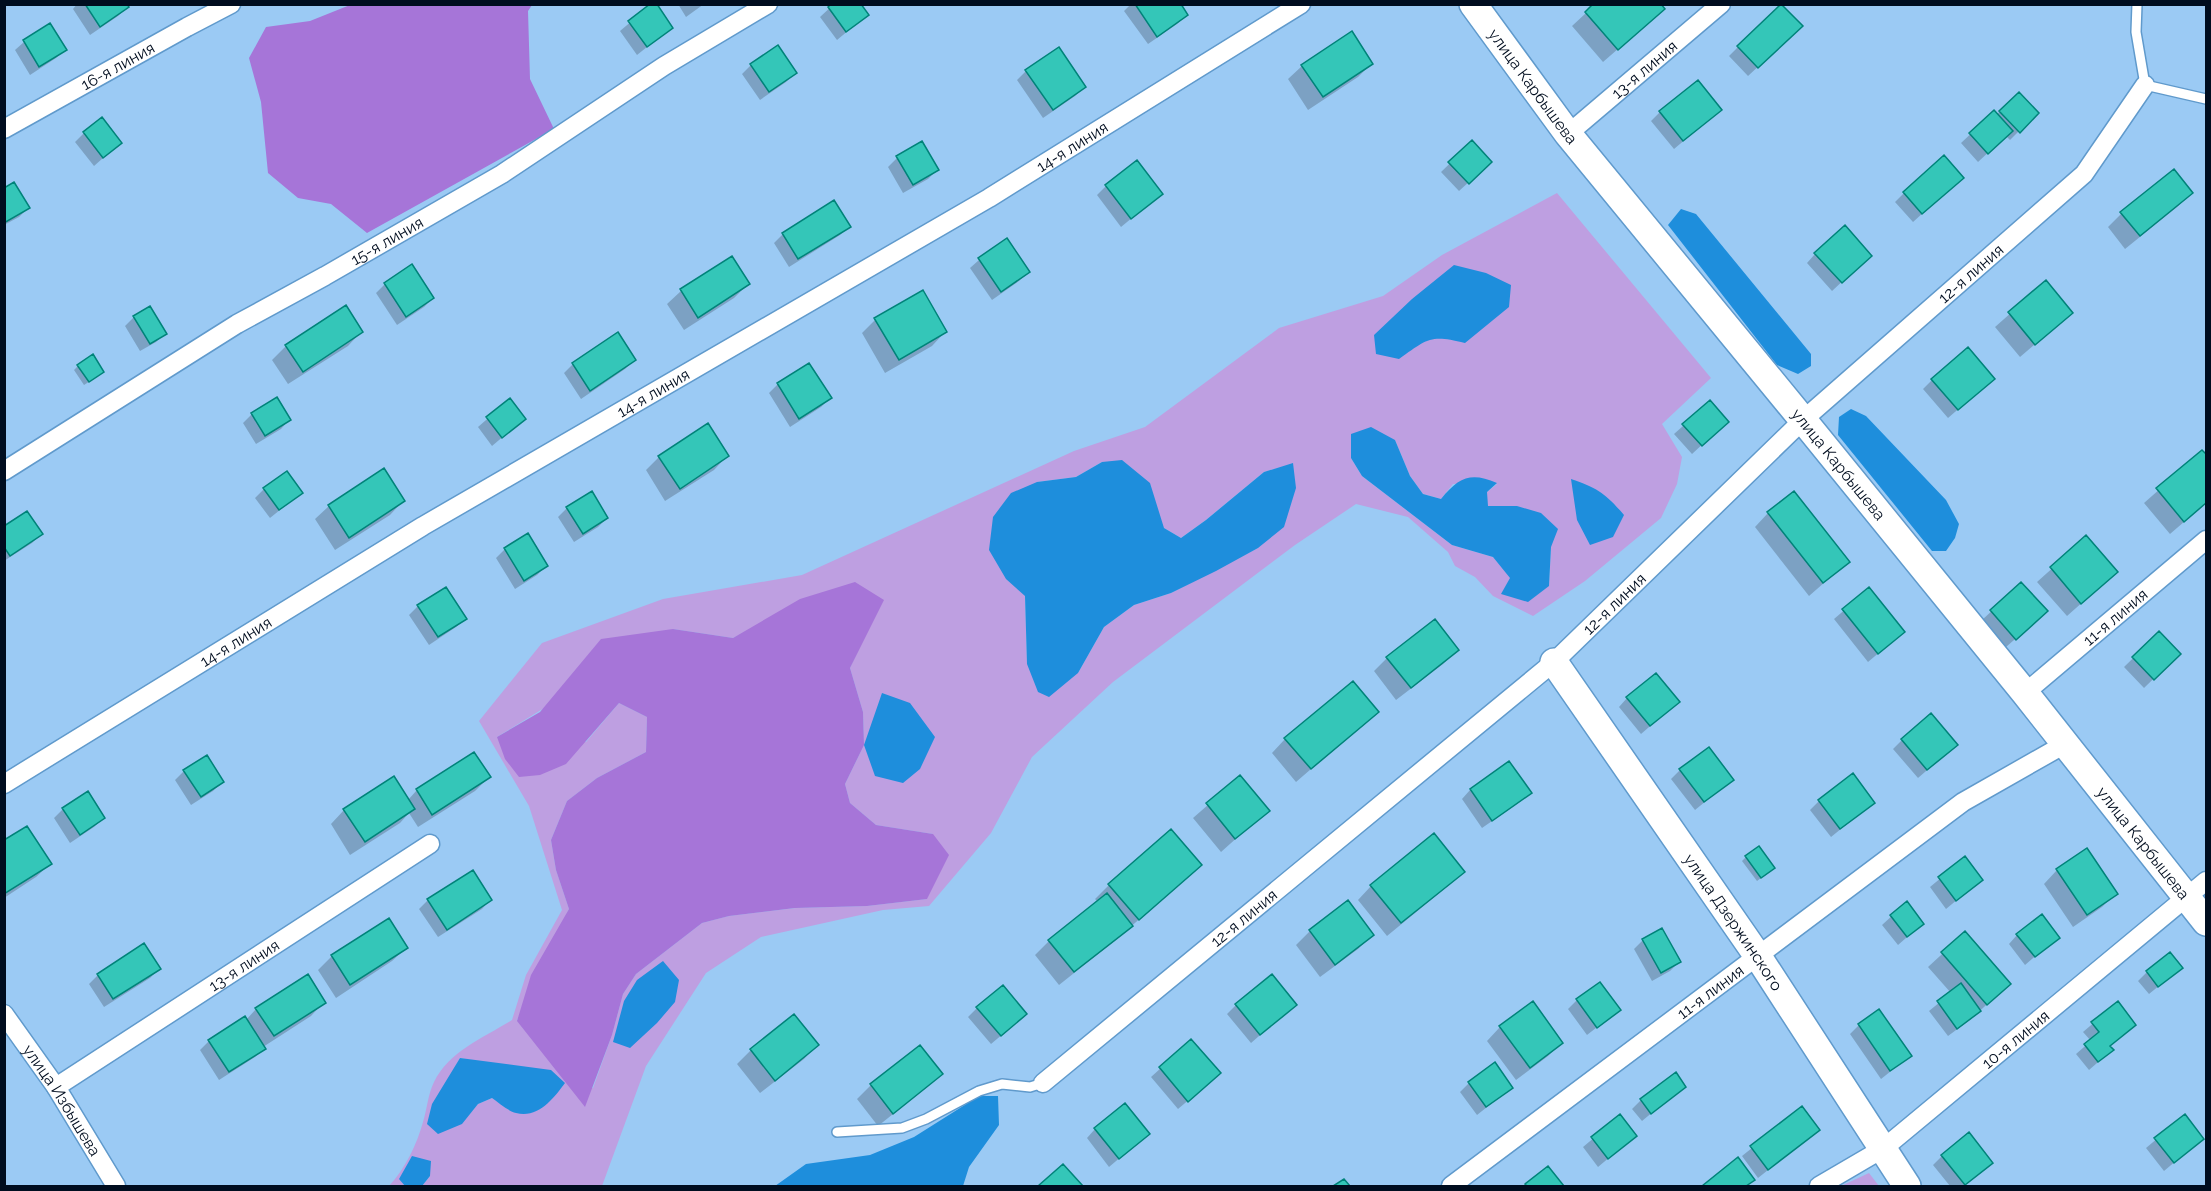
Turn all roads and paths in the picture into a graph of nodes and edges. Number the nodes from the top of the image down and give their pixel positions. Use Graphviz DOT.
graph roads {
  1 [pos="231,4"];
  2 [pos="768,4"];
  3 [pos="1301,4"];
  4 [pos="1473,4"];
  5 [pos="1721,4"];
  6 [pos="2137,4"];
  7 [pos="2145,85"];
  8 [pos="2206,99"];
  9 [pos="4,129"];
  10 [pos="1568,134"];
  11 [pos="1803,420"];
  12 [pos="4,471"];
  13 [pos="2206,540"];
  14 [pos="1554,662"];
  15 [pos="2025,693"];
  16 [pos="2065,744"];
  17 [pos="4,784"];
  18 [pos="430,844"];
  19 [pos="2197,890"];
  20 [pos="2206,922"];
  21 [pos="1756,956"];
  22 [pos="4,1014"];
  23 [pos="1043,1083"];
  24 [pos="56,1087"];
  25 [pos="837,1132"];
  26 [pos="1884,1148"];
  27 [pos="116,1186"];
  28 [pos="1451,1186"];
  29 [pos="1819,1186"];
  30 [pos="1907,1186"];
  1 -- 9 [label="street, 16-я линия"];
  2 -- 12 [label="street, 15-я линия"];
  3 -- 17 [label="street, 14-я линия"];
  4 -- 10 [label="main road, улица Карбышева"];
  5 -- 10 [label="street, 13-я линия"];
  6 -- 7 [label="lane"];
  7 -- 8 [label="lane"];
  7 -- 11 [label="street, 12-я линия"];
  10 -- 11 [label="main road, улица Карбышева"];
  11 -- 14 [label="street, 12-я линия"];
  11 -- 15 [label="main road, улица Карбышева"];
  13 -- 15 [label="street, 11-я линия"];
  14 -- 21 [label="main road, улица Дзержинского"];
  14 -- 23 [label="street, 12-я линия"];
  15 -- 16 [label="main road, улица Карбышева"];
  16 -- 19 [label="main road, улица Карбышева"];
  16 -- 21 [label="street, 11-я линия"];
  18 -- 24 [label="street, 13-я линия"];
  19 -- 20 [label="main road, улица Карбышева"];
  19 -- 26 [label="street, 10-я линия"];
  21 -- 26 [label="main road, улица Дзержинского"];
  21 -- 28 [label="street, 11-я линия"];
  22 -- 24 [label="street, улица Избышева"];
  23 -- 25 [label="lane"];
  24 -- 27 [label="street, улица Избышева"];
  26 -- 29 [label="street, 10-я линия"];
  26 -- 30 [label="main road, улица Дзержинского"];
}
